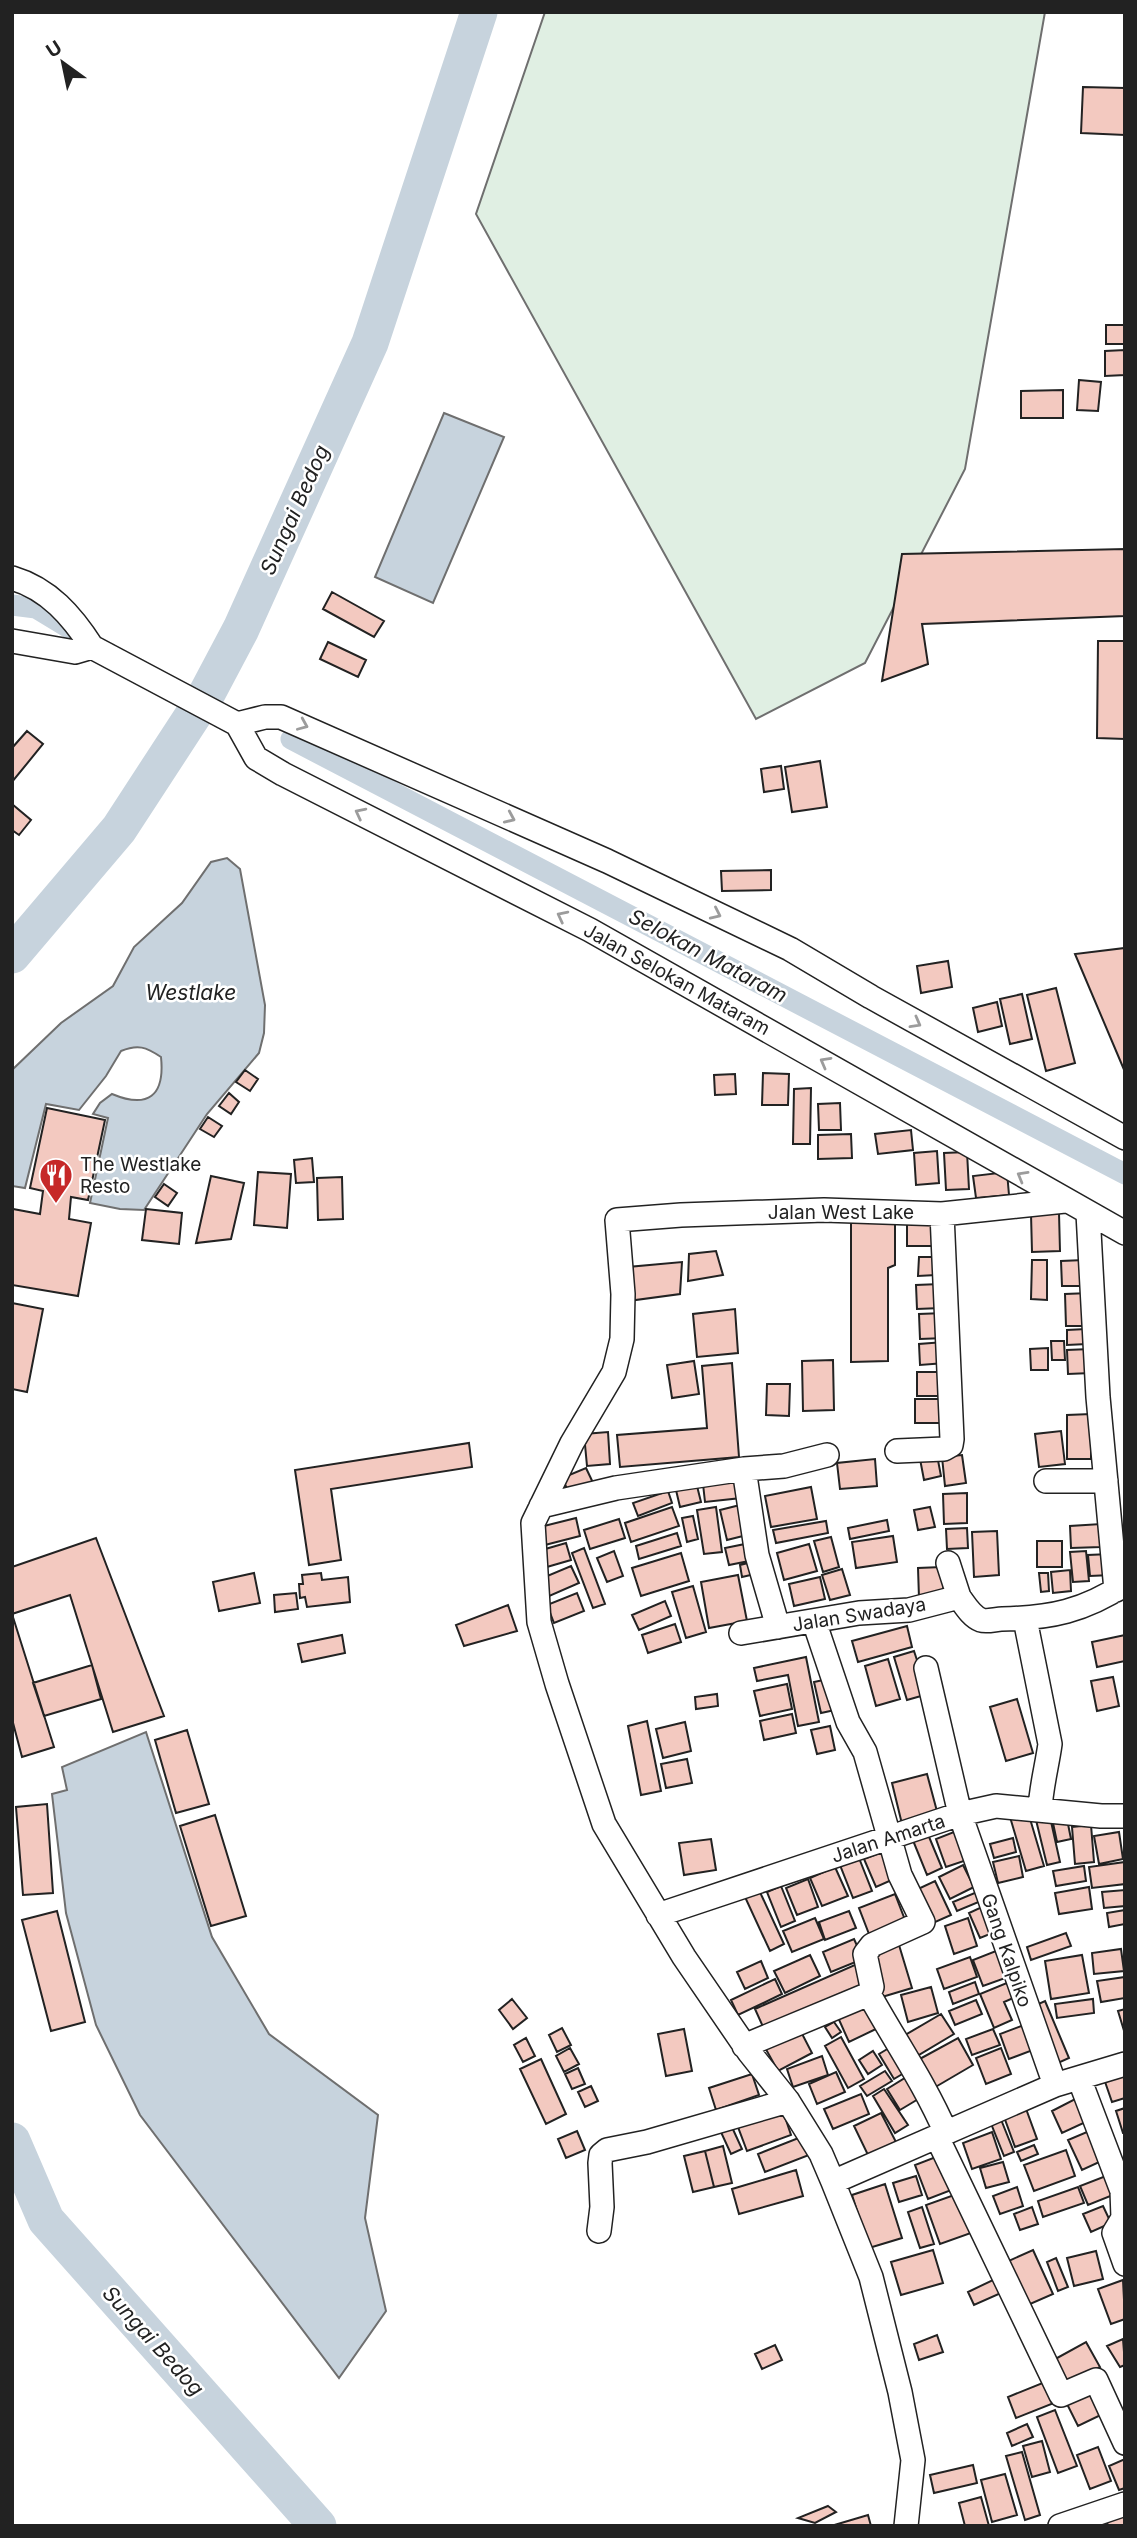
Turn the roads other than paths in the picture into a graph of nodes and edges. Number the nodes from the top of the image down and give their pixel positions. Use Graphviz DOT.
graph roads {
  1 [pos="12,578"];
  2 [pos="12,641"];
  3 [pos="99,651"];
  4 [pos="230,720"];
  5 [pos="1125,1138"];
  6 [pos="1065,1202"];
  7 [pos="1088,1213"];
  8 [pos="942,1214"];
  9 [pos="1125,1233"];
  10 [pos="897,1451"];
  11 [pos="827,1455"];
  12 [pos="744,1469"];
  13 [pos="1046,1481"];
  14 [pos="1106,1481"];
  15 [pos="541,1506"];
  16 [pos="948,1563"];
  17 [pos="1120,1587"];
  18 [pos="959,1597"];
  19 [pos="1025,1619"];
  20 [pos="814,1621"];
  21 [pos="778,1627"];
  22 [pos="741,1633"];
  23 [pos="926,1668"];
  24 [pos="1040,1810"];
  25 [pos="960,1814"];
  26 [pos="1125,1816"];
  27 [pos="888,1838"];
  28 [pos="658,1915"];
  29 [pos="869,1994"];
  30 [pos="744,2046"];
  31 [pos="1125,2064"];
  32 [pos="1079,2078"];
  33 [pos="1055,2085"];
  34 [pos="788,2101"];
  35 [pos="941,2135"];
  36 [pos="833,2182"];
  37 [pos="599,2231"];
  38 [pos="1125,2264"];
  39 [pos="1125,2443"];
  40 [pos="1125,2504"];
  41 [pos="906,2526"];
  42 [pos="1060,2526"];
  1 -- 3 [label="street"];
  2 -- 3 [label="street"];
  3 -- 4 [label="street"];
  4 -- 5 [label="street, one-way"];
  6 -- 4 [label="street, Jalan Selokan Mataram, one-way"];
  6 -- 7 [label="street, Jalan Selokan Mataram"];
  6 -- 8 [label="street, Jalan West Lake"];
  7 -- 9 [label="street, Jalan Selokan Mataram"];
  7 -- 14 [label="street"];
  8 -- 10 [label="street"];
  8 -- 15 [label="street, Jalan West Lake"];
  11 -- 12 [label="street"];
  12 -- 15 [label="street"];
  12 -- 21 [label="street, Jalan Swadaya"];
  13 -- 14 [label="street"];
  14 -- 17 [label="street"];
  15 -- 28 [label="street"];
  16 -- 18 [label="street"];
  17 -- 19 [label="street"];
  18 -- 19 [label="street"];
  18 -- 20 [label="street, Jalan Swadaya"];
  19 -- 24 [label="street"];
  20 -- 21 [label="street, Jalan Swadaya"];
  20 -- 27 [label="street"];
  21 -- 22 [label="street"];
  23 -- 25 [label="street, Gang Kalpiko"];
  24 -- 25 [label="street, Jalan Amarta"];
  24 -- 26 [label="street, Jalan Amarta"];
  25 -- 27 [label="street, Jalan Amarta"];
  25 -- 33 [label="street, Gang Kalpiko"];
  27 -- 28 [label="street, Jalan Amarta"];
  27 -- 29 [label="street"];
  28 -- 30 [label="street"];
  29 -- 30 [label="street"];
  29 -- 35 [label="street"];
  30 -- 34 [label="street"];
  31 -- 32 [label="street"];
  32 -- 33 [label="street"];
  32 -- 38 [label="street"];
  33 -- 35 [label="street"];
  34 -- 36 [label="street"];
  34 -- 37 [label="street"];
  35 -- 36 [label="street"];
  35 -- 39 [label="street"];
  36 -- 41 [label="street"];
  40 -- 42 [label="street"];
}
